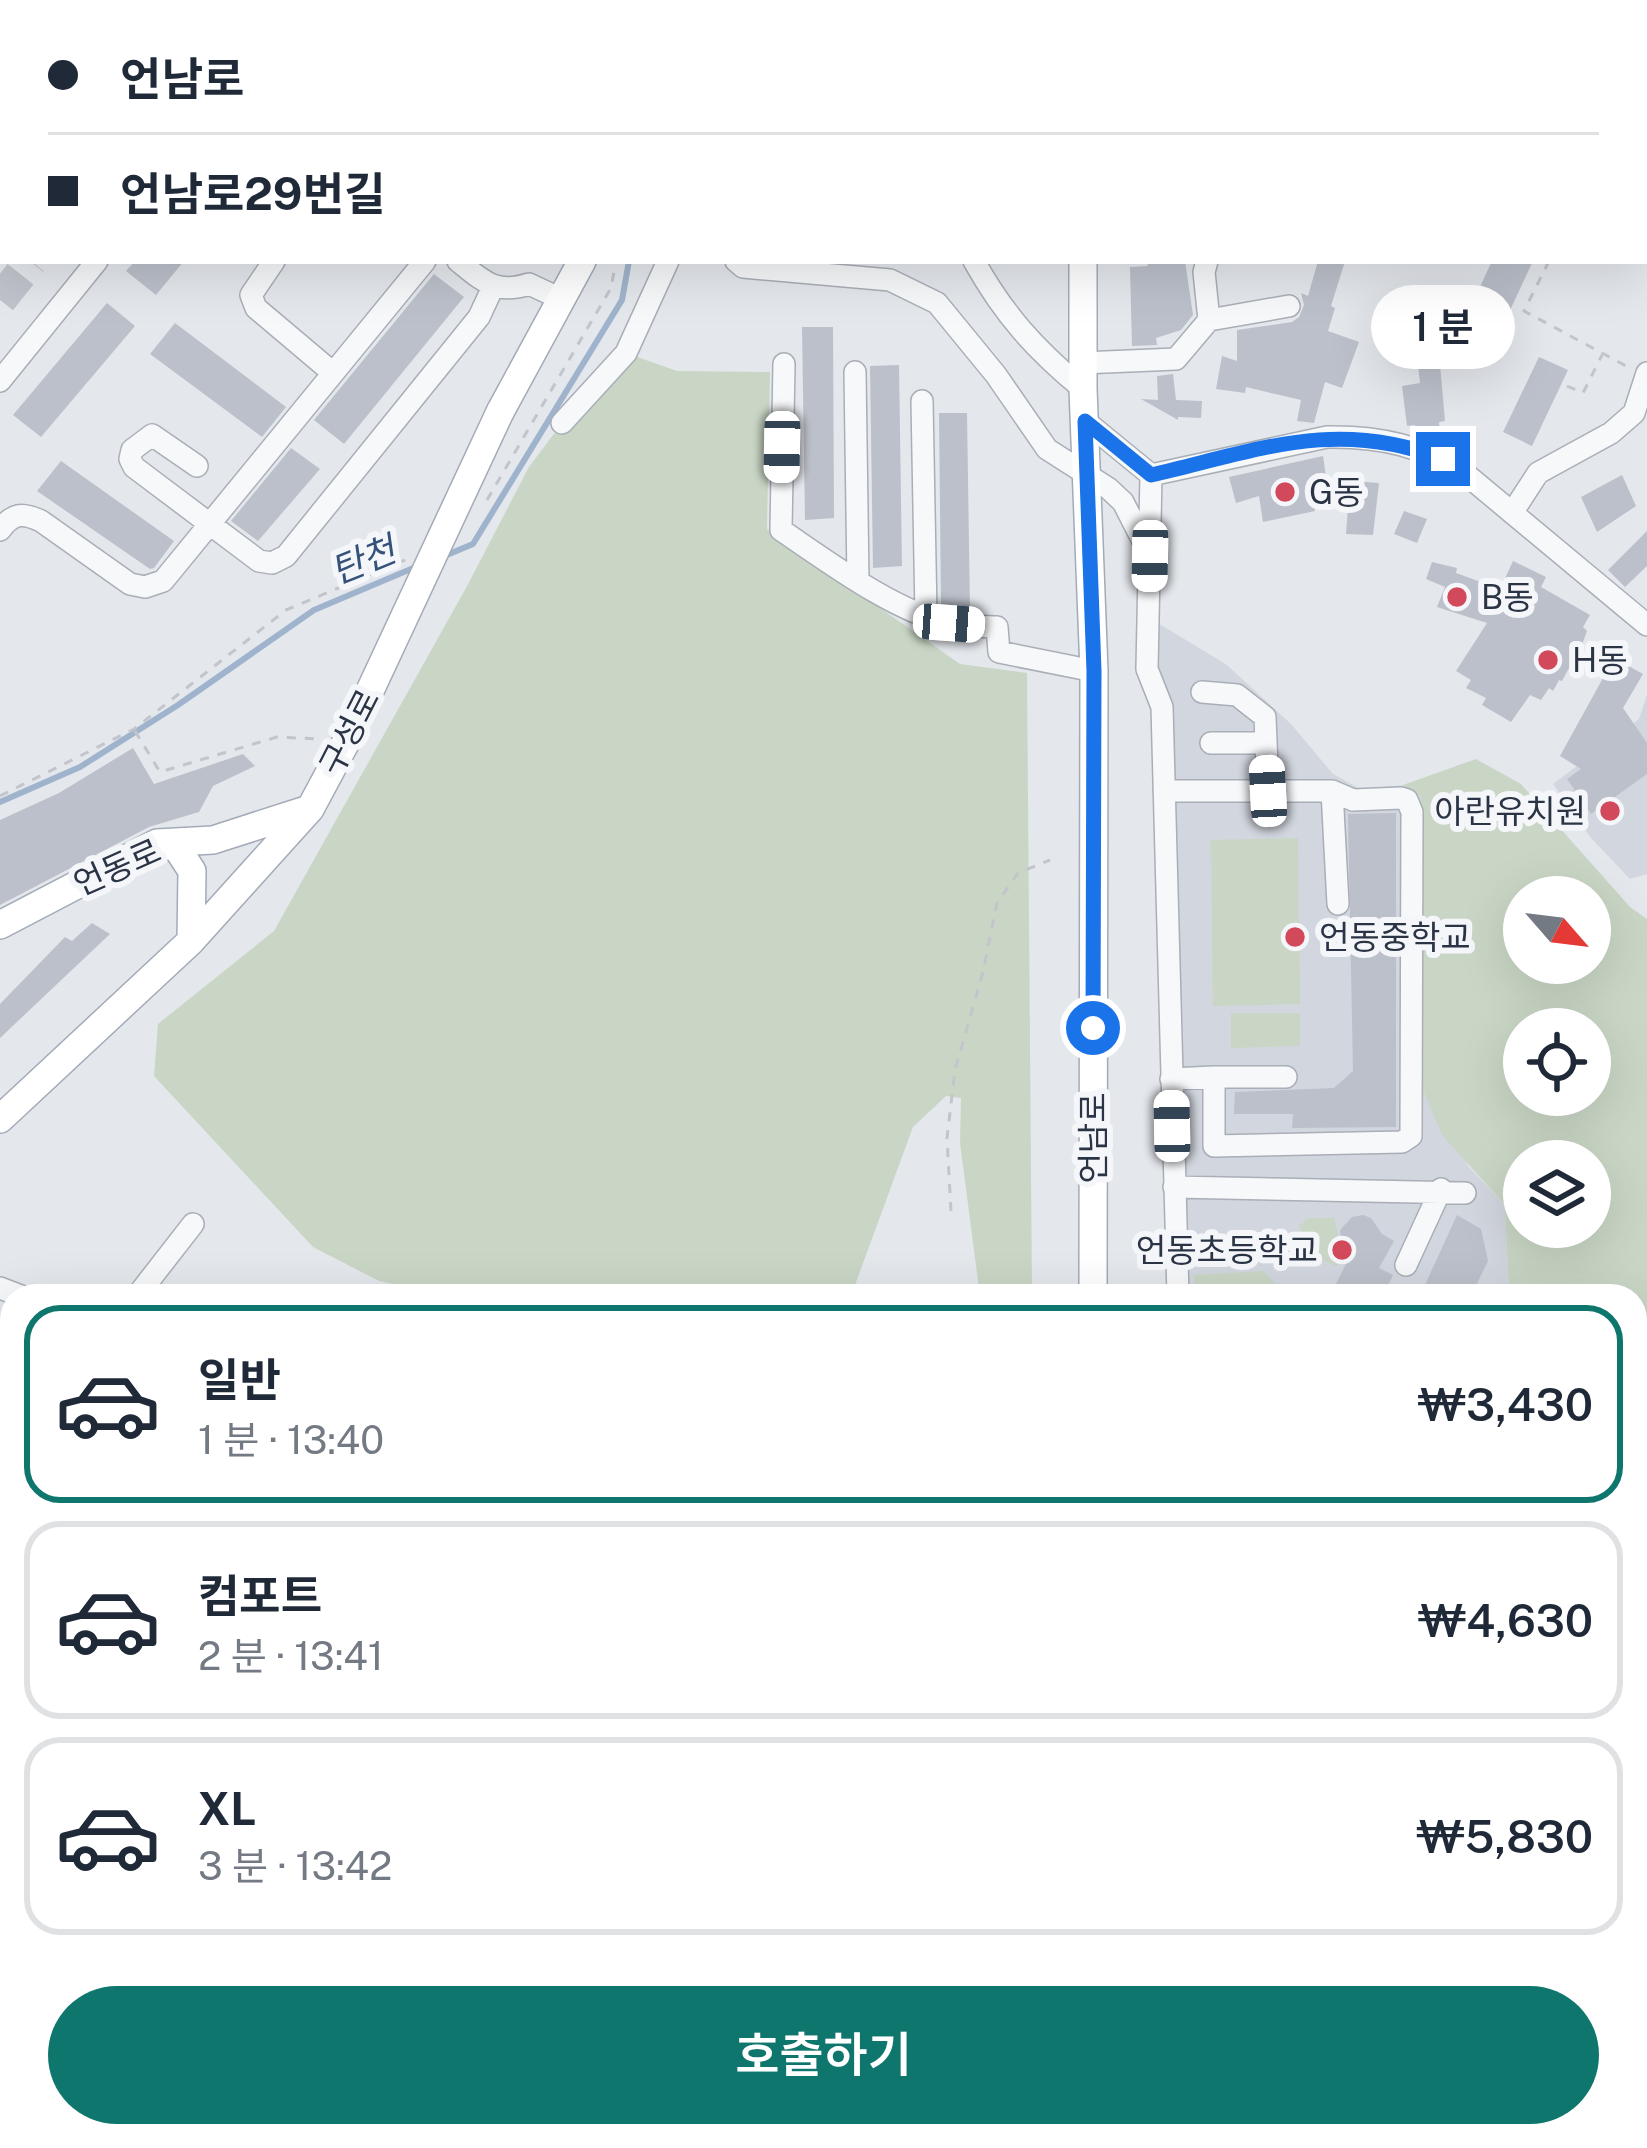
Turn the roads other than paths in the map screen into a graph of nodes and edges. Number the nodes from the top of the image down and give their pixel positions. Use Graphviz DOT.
graph roads {
  1 [pos="95,264"];
  2 [pos="272,264"];
  3 [pos="422,264"];
  4 [pos="462,264"];
  5 [pos="580,264"];
  6 [pos="667,264"];
  7 [pos="740,264"];
  8 [pos="976,264"];
  9 [pos="1083,264"];
  10 [pos="1206,264"];
  11 [pos="492,289"];
  12 [pos="559,298"];
  13 [pos="1289,306"];
  14 [pos="1209,320"];
  15 [pos="784,364"];
  16 [pos="855,372"];
  17 [pos="333,374"];
  18 [pos="1646,375"];
  19 [pos="1082,376"];
  20 [pos="0,381"];
  21 [pos="922,401"];
  22 [pos="1085,421"];
  23 [pos="562,423"];
  24 [pos="197,466"];
  25 [pos="1085,473"];
  26 [pos="1151,475"];
  27 [pos="1512,513"];
  28 [pos="208,525"];
  29 [pos="0,530"];
  30 [pos="1150,556"];
  31 [pos="858,581"];
  32 [pos="926,614"];
  33 [pos="1647,625"];
  34 [pos="1094,671"];
  35 [pos="1202,692"];
  36 [pos="1211,743"];
  37 [pos="1266,743"];
  38 [pos="1333,790"];
  39 [pos="1164,791"];
  40 [pos="1268,791"];
  41 [pos="310,809"];
  42 [pos="157,843"];
  43 [pos="1338,904"];
  44 [pos="0,925"];
  45 [pos="191,941"];
  46 [pos="1214,1077"];
  47 [pos="1286,1077"];
  48 [pos="1171,1079"];
  49 [pos="0,1119"];
  50 [pos="1174,1187"];
  51 [pos="1441,1190"];
  52 [pos="1465,1193"];
  53 [pos="194,1224"];
  54 [pos="1406,1265"];
  55 [pos="146,1284"];
  56 [pos="1093,1284"];
  57 [pos="1178,1284"];
  1 -- 20 [label="street"];
  2 -- 17 [label="street"];
  3 -- 17 [label="street"];
  4 -- 11 [label="street"];
  5 -- 12 [label="main road, 구성로"];
  6 -- 23 [label="street"];
  7 -- 25 [label="street"];
  8 -- 19 [label="street"];
  9 -- 19 [label="main road, 언남로"];
  10 -- 14 [label="street"];
  11 -- 12 [label="street"];
  11 -- 28 [label="street"];
  12 -- 41 [label="main road, 구성로, bridge"];
  13 -- 14 [label="street"];
  14 -- 19 [label="street"];
  15 -- 31 [label="street"];
  16 -- 31 [label="street"];
  17 -- 28 [label="street"];
  18 -- 27 [label="street"];
  19 -- 22 [label="main road, 언남로"];
  21 -- 32 [label="street"];
  22 -- 25 [label="main road, 언남로"];
  22 -- 26 [label="street"];
  24 -- 28 [label="street"];
  25 -- 30 [label="street"];
  25 -- 34 [label="main road, 언남로"];
  26 -- 27 [label="street"];
  26 -- 30 [label="street"];
  27 -- 33 [label="street"];
  28 -- 29 [label="street"];
  30 -- 39 [label="street"];
  31 -- 32 [label="street"];
  32 -- 34 [label="street"];
  34 -- 56 [label="main road, 언남로"];
  35 -- 37 [label="street"];
  36 -- 37 [label="street"];
  37 -- 40 [label="street"];
  38 -- 40 [label="street"];
  38 -- 43 [label="street"];
  38 -- 46 [label="street"];
  39 -- 40 [label="street"];
  39 -- 48 [label="street"];
  41 -- 42 [label="main road, 언동로"];
  41 -- 45 [label="main road, 구성로"];
  42 -- 44 [label="main road, 언동로"];
  42 -- 45 [label="main road"];
  45 -- 49 [label="main road, 구성로"];
  46 -- 47 [label="street"];
  46 -- 48 [label="street"];
  48 -- 50 [label="street"];
  50 -- 51 [label="street"];
  50 -- 57 [label="street"];
  51 -- 52 [label="street"];
  51 -- 54 [label="street"];
  53 -- 55 [label="street"];
}
